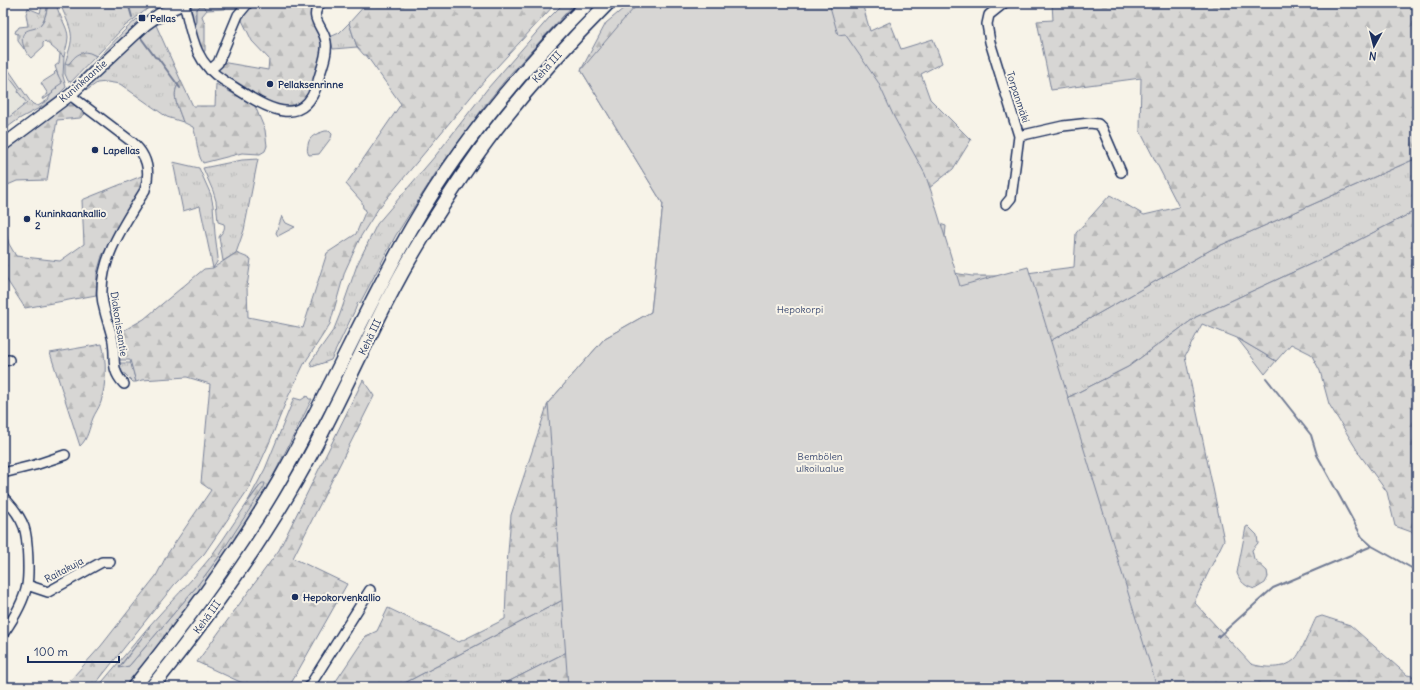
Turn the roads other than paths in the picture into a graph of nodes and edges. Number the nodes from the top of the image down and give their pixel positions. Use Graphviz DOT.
graph roads {
  1 [pos="170,3"];
  2 [pos="184,3"];
  3 [pos="248,3"];
  4 [pos="321,3"];
  5 [pos="588,3"];
  6 [pos="608,3"];
  7 [pos="1004,3"];
  8 [pos="160,14"];
  9 [pos="210,70"];
  10 [pos="70,95"];
  11 [pos="1019,136"];
  12 [pos="3,145"];
  13 [pos="1121,172"];
  14 [pos="1006,204"];
  15 [pos="124,384"];
  16 [pos="65,455"];
  17 [pos="3,473"];
  18 [pos="3,497"];
  19 [pos="110,562"];
  20 [pos="27,585"];
  21 [pos="370,590"];
  22 [pos="3,634"];
  23 [pos="134,687"];
  24 [pos="152,687"];
  25 [pos="309,687"];
  1 -- 8 [label="main road, Kuninkaantie"];
  2 -- 8 [label="main road, Kuninkaantie"];
  2 -- 9 [label="street"];
  3 -- 9 [label="street"];
  4 -- 9 [label="street"];
  5 -- 23 [label="highway, Kehä III"];
  6 -- 24 [label="highway, Kehä III"];
  7 -- 11 [label="street, Torpanmäki"];
  8 -- 10 [label="main road, Kuninkaantie"];
  10 -- 12 [label="main road, Kuninkaantie"];
  10 -- 15 [label="street, Diakonissantie"];
  11 -- 13 [label="street"];
  11 -- 14 [label="street, Torpanmäki"];
  16 -- 17 [label="street"];
  18 -- 20 [label="street"];
  19 -- 20 [label="street, Raitakuja"];
  20 -- 22 [label="street"];
  21 -- 25 [label="street"];
}
